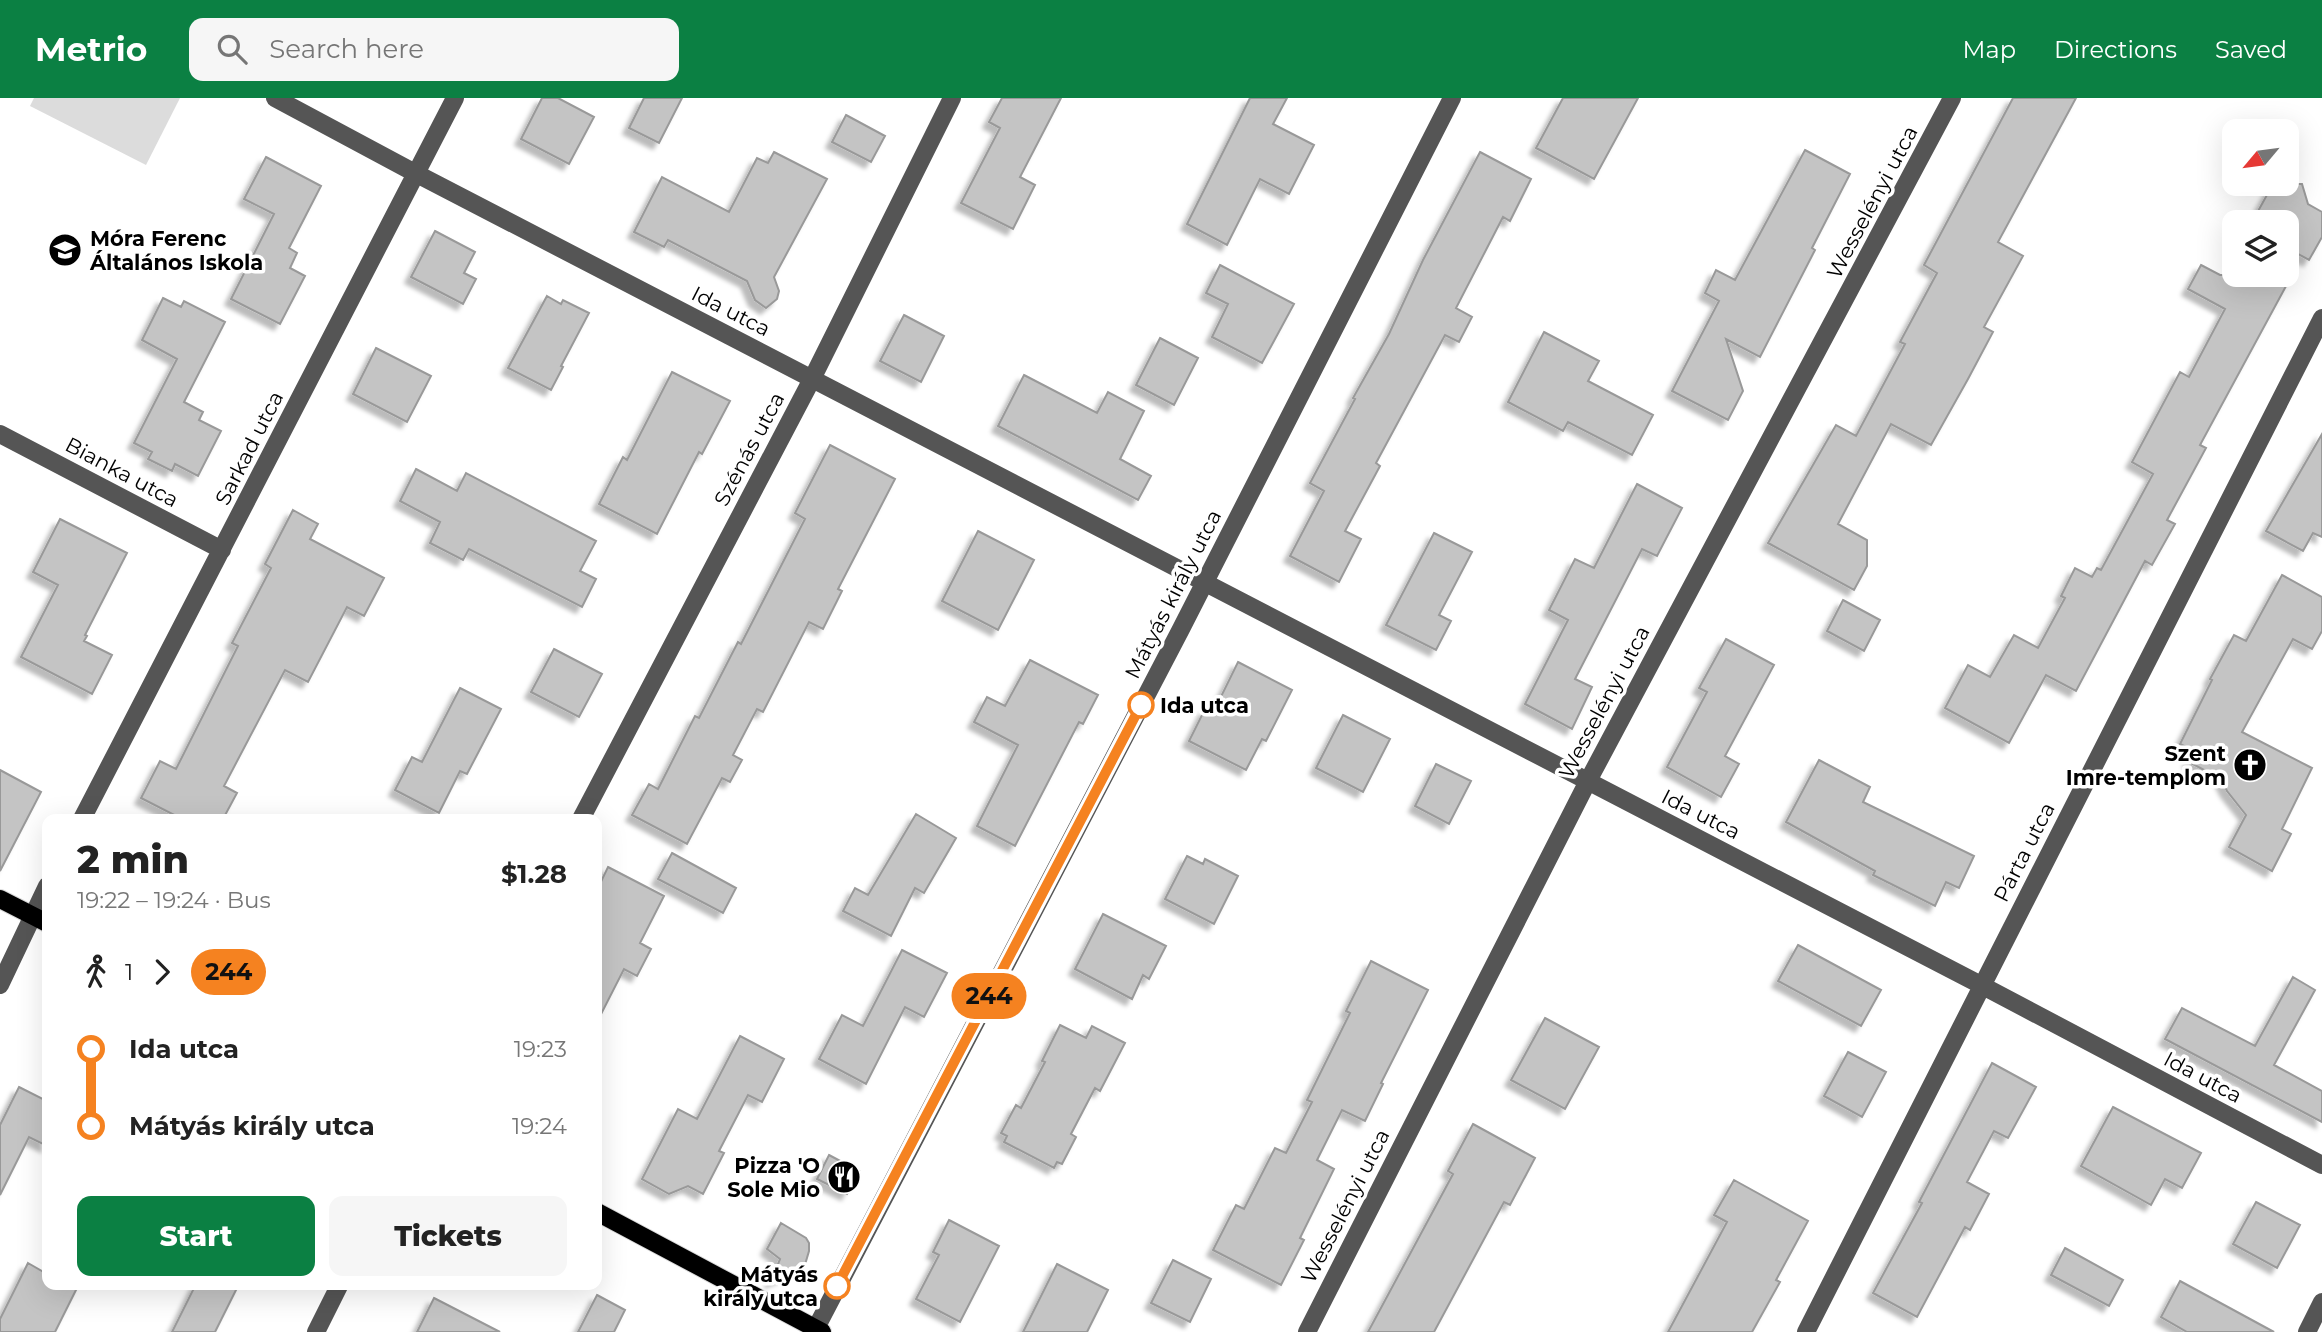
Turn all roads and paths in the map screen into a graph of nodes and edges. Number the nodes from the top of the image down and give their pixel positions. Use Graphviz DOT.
graph roads {
  1 [pos="275,98"];
  2 [pos="455,98"];
  3 [pos="952,98"];
  4 [pos="1452,98"];
  5 [pos="1952,98"];
  6 [pos="415,173"];
  7 [pos="2322,318"];
  8 [pos="812,379"];
  9 [pos="0,434"];
  10 [pos="222,550"];
  11 [pos="1205,582"];
  12 [pos="1588,781"];
  13 [pos="85,814"];
  14 [pos="584,814"];
  15 [pos="0,899"];
  16 [pos="40,919"];
  17 [pos="0,985"];
  18 [pos="1981,985"];
  19 [pos="2322,1165"];
  20 [pos="602,1215"];
  21 [pos="337,1290"];
  22 [pos="2322,1302"];
  23 [pos="817,1331"];
  24 [pos="316,1332"];
  25 [pos="1307,1332"];
  26 [pos="1806,1332"];
  27 [pos="2307,1332"];
  1 -- 6 [label="street, Ida utca"];
  2 -- 6 [label="street, Sarkad utca"];
  3 -- 8 [label="street, Szénás utca"];
  4 -- 11 [label="street, Mátyás király utca"];
  5 -- 12 [label="street, Wesselényi utca"];
  6 -- 8 [label="street, Ida utca"];
  6 -- 10 [label="street, Sarkad utca"];
  7 -- 18 [label="street, Párta utca"];
  8 -- 11 [label="street, Ida utca"];
  8 -- 14 [label="street, Szénás utca"];
  9 -- 10 [label="street, Bianka utca"];
  10 -- 13 [label="street, Sarkad utca"];
  11 -- 12 [label="street, Ida utca"];
  11 -- 23 [label="street, Mátyás király utca"];
  12 -- 18 [label="street, Ida utca"];
  12 -- 25 [label="street, Wesselényi utca"];
  15 -- 16 [label="main road"];
  16 -- 17 [label="street"];
  18 -- 19 [label="street, Ida utca"];
  18 -- 26 [label="street, Párta utca"];
  20 -- 23 [label="main road"];
  21 -- 24 [label="street"];
  22 -- 27 [label="street"];
}
